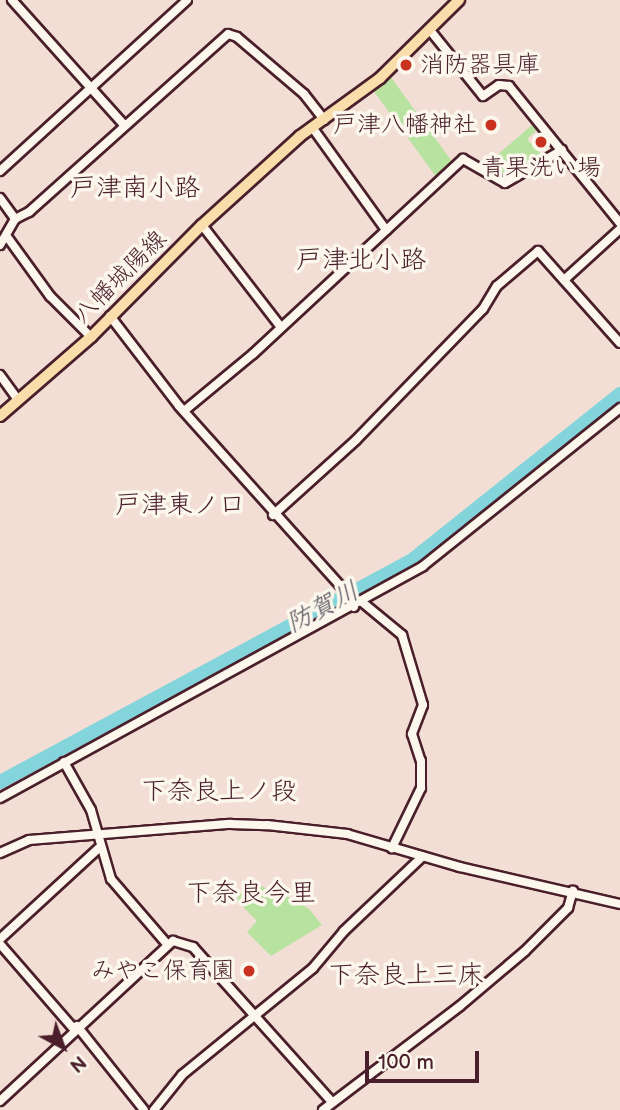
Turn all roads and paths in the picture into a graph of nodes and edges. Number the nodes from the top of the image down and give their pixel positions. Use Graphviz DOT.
graph roads {
  1 [pos="12,0"];
  2 [pos="187,0"];
  3 [pos="458,0"];
  4 [pos="429,29"];
  5 [pos="89,88"];
  6 [pos="324,120"];
  7 [pos="125,126"];
  8 [pos="312,127"];
  9 [pos="562,150"];
  10 [pos="0,171"];
  11 [pos="0,198"];
  12 [pos="15,219"];
  13 [pos="620,223"];
  14 [pos="202,225"];
  15 [pos="620,229"];
  16 [pos="386,230"];
  17 [pos="8,238"];
  18 [pos="0,245"];
  19 [pos="564,280"];
  20 [pos="110,316"];
  21 [pos="279,327"];
  22 [pos="91,337"];
  23 [pos="620,343"];
  24 [pos="0,376"];
  25 [pos="18,400"];
  26 [pos="620,408"];
  27 [pos="184,411"];
  28 [pos="0,416"];
  29 [pos="273,515"];
  30 [pos="356,604"];
  31 [pos="65,762"];
  32 [pos="0,798"];
  33 [pos="95,836"];
  34 [pos="99,848"];
  35 [pos="392,848"];
  36 [pos="0,853"];
  37 [pos="422,857"];
  38 [pos="573,891"];
  39 [pos="620,904"];
  40 [pos="0,941"];
  41 [pos="167,944"];
  42 [pos="252,1013"];
  43 [pos="75,1028"];
  44 [pos="0,1101"];
  45 [pos="332,1102"];
  46 [pos="144,1110"];
  47 [pos="154,1110"];
  48 [pos="323,1110"];
  1 -- 5 [label="street"];
  2 -- 5 [label="street"];
  3 -- 4 [label="main road, 八幡城陽線"];
  4 -- 6 [label="main road, 八幡城陽線"];
  4 -- 9 [label="street"];
  5 -- 7 [label="street"];
  5 -- 10 [label="street"];
  6 -- 7 [label="street"];
  6 -- 8 [label="main road, 八幡城陽線"];
  7 -- 12 [label="street"];
  8 -- 14 [label="main road, 八幡城陽線"];
  8 -- 16 [label="street"];
  9 -- 13 [label="street"];
  9 -- 16 [label="street"];
  11 -- 12 [label="street"];
  12 -- 17 [label="street"];
  14 -- 20 [label="main road, 八幡城陽線"];
  14 -- 21 [label="street"];
  15 -- 19 [label="street"];
  16 -- 21 [label="street"];
  17 -- 18 [label="street"];
  17 -- 22 [label="street"];
  19 -- 23 [label="street"];
  19 -- 29 [label="street"];
  20 -- 22 [label="main road, 八幡城陽線"];
  20 -- 27 [label="street"];
  21 -- 27 [label="street"];
  22 -- 25 [label="main road, 八幡城陽線"];
  24 -- 25 [label="street"];
  25 -- 28 [label="main road, 八幡城陽線"];
  26 -- 30 [label="street"];
  27 -- 29 [label="street"];
  29 -- 30 [label="street"];
  30 -- 31 [label="street"];
  30 -- 35 [label="street"];
  31 -- 32 [label="street"];
  31 -- 33 [label="street"];
  33 -- 34 [label="street"];
  33 -- 35 [label="street"];
  33 -- 36 [label="street"];
  34 -- 40 [label="street"];
  34 -- 41 [label="street"];
  35 -- 37 [label="street"];
  37 -- 38 [label="street"];
  37 -- 42 [label="street"];
  38 -- 39 [label="street"];
  38 -- 45 [label="street"];
  40 -- 43 [label="street"];
  41 -- 42 [label="street"];
  41 -- 43 [label="street"];
  42 -- 45 [label="street"];
  42 -- 47 [label="street"];
  43 -- 44 [label="street"];
  43 -- 46 [label="street"];
  45 -- 48 [label="street"];
}
